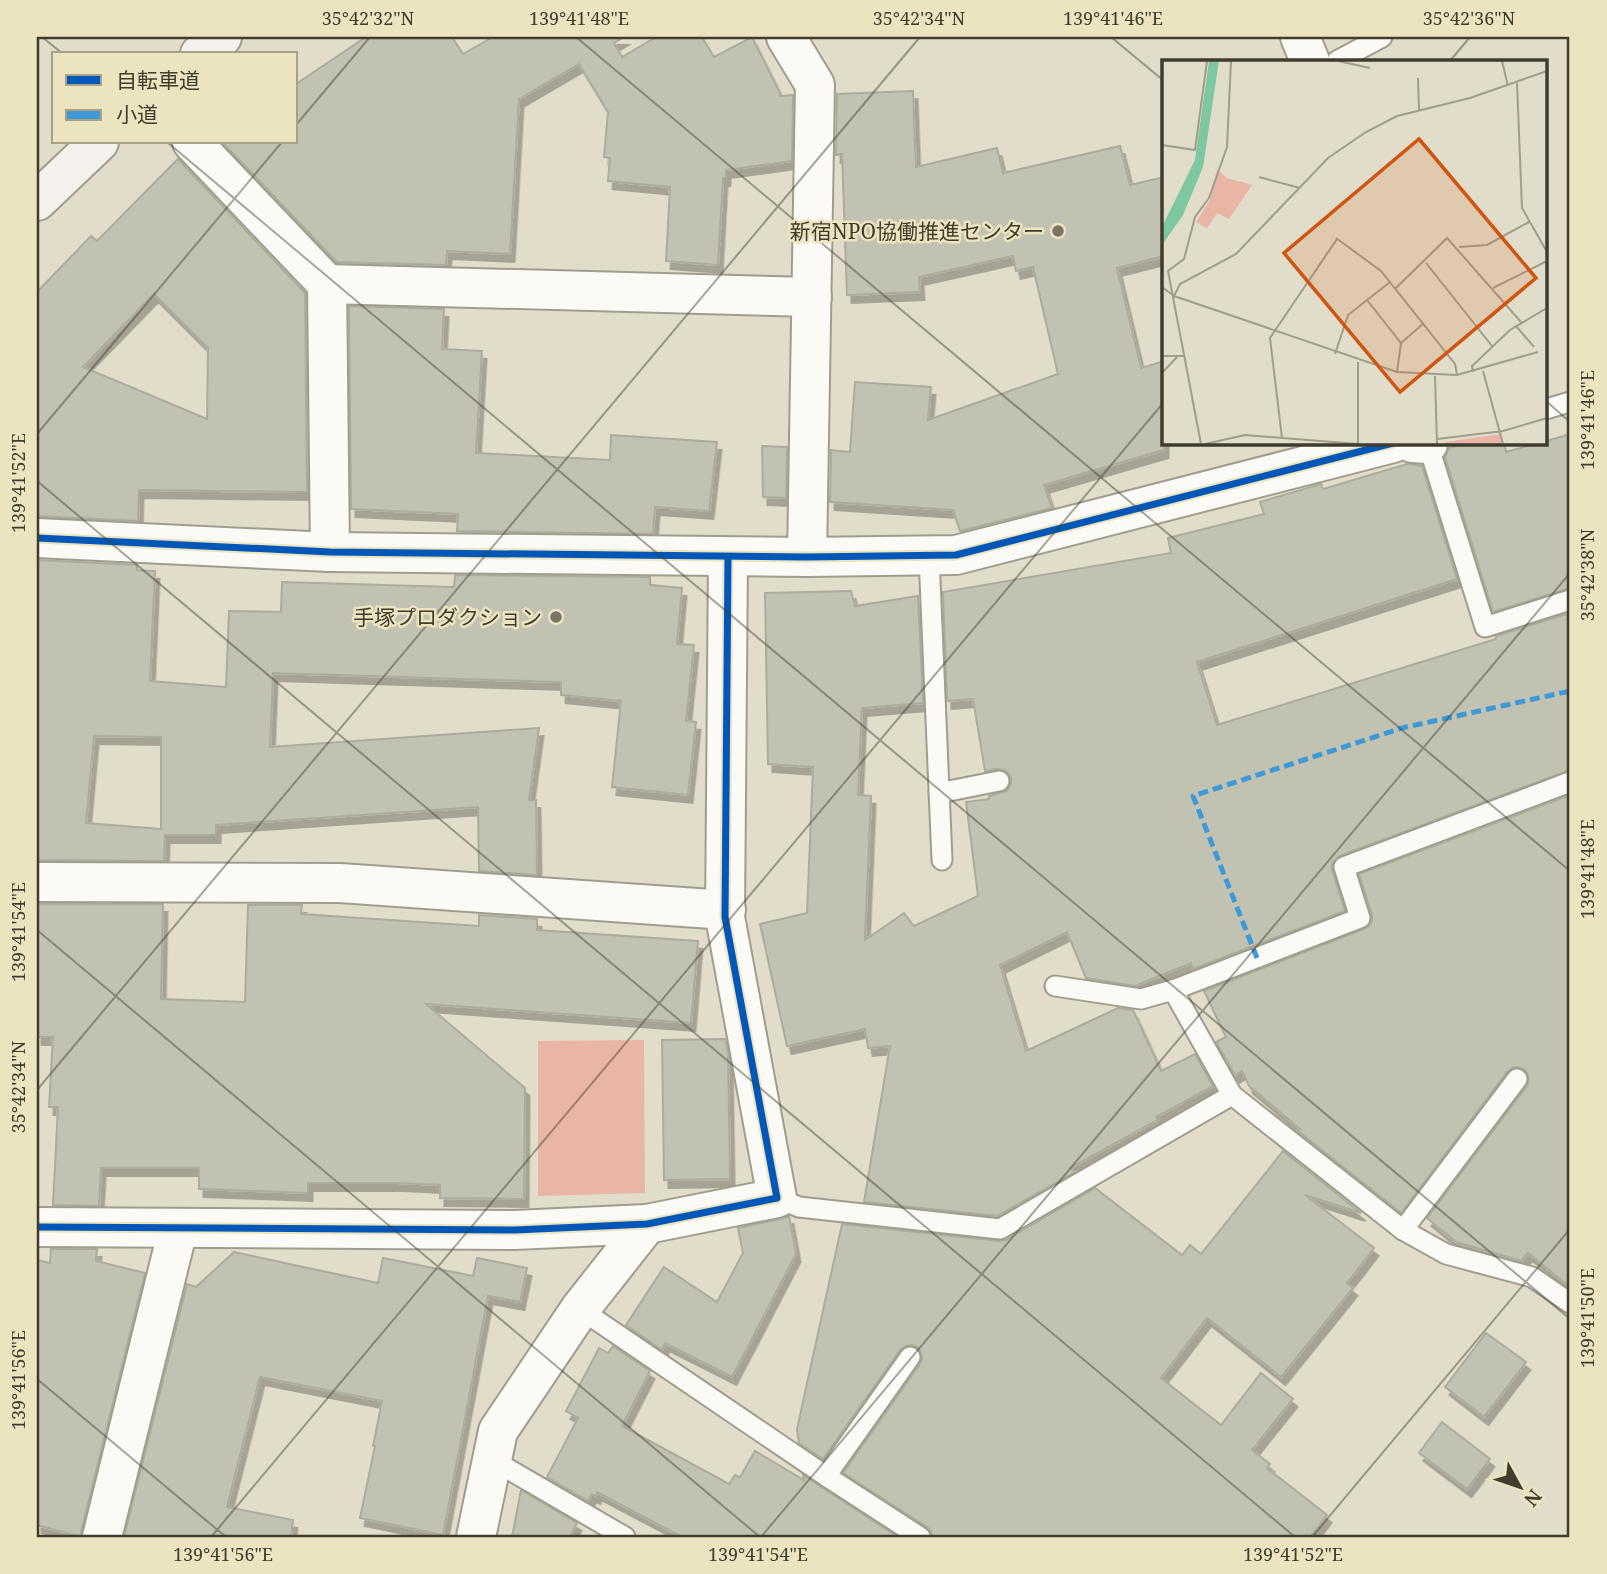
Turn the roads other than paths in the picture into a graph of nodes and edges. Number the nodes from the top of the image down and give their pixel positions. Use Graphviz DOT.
graph roads {
  1 [pos="222,37"];
  2 [pos="786,37"];
  3 [pos="1300,37"];
  4 [pos="1382,37"];
  5 [pos="203,52"];
  6 [pos="1310,60"];
  7 [pos="1339,60"];
  8 [pos="97,144"];
  9 [pos="194,144"];
  10 [pos="37,201"];
  11 [pos="327,284"];
  12 [pos="812,298"];
  13 [pos="1570,402"];
  14 [pos="1548,408"];
  15 [pos="1412,444"];
  16 [pos="1416,444"];
  17 [pos="37,538"];
  18 [pos="330,552"];
  19 [pos="929,556"];
  20 [pos="728,557"];
  21 [pos="807,557"];
  22 [pos="1570,600"];
  23 [pos="999,781"];
  24 [pos="1570,782"];
  25 [pos="939,793"];
  26 [pos="942,860"];
  27 [pos="37,882"];
  28 [pos="726,910"];
  29 [pos="1055,986"];
  30 [pos="1173,990"];
  31 [pos="1517,1079"];
  32 [pos="1232,1095"];
  33 [pos="776,1198"];
  34 [pos="647,1224"];
  35 [pos="37,1227"];
  36 [pos="178,1229"];
  37 [pos="1403,1230"];
  38 [pos="1570,1303"];
  39 [pos="580,1310"];
  40 [pos="910,1357"];
  41 [pos="491,1459"];
  42 [pos="826,1476"];
  43 [pos="102,1537"];
  44 [pos="476,1537"];
  45 [pos="625,1537"];
  46 [pos="920,1537"];
  1 -- 5 [label="street"];
  2 -- 12 [label="street"];
  3 -- 6 [label="street"];
  4 -- 7 [label="lane"];
  8 -- 10 [label="street"];
  9 -- 11 [label="street"];
  11 -- 12 [label="street"];
  11 -- 18 [label="street"];
  12 -- 21 [label="street"];
  13 -- 14 [label="lane"];
  15 -- 19 [label="street"];
  16 -- 22 [label="lane"];
  17 -- 18 [label="street"];
  18 -- 20 [label="street"];
  19 -- 21 [label="street"];
  19 -- 25 [label="lane"];
  20 -- 21 [label="street"];
  20 -- 28 [label="street"];
  23 -- 25 [label="lane"];
  24 -- 30 [label="lane"];
  25 -- 26 [label="lane"];
  27 -- 28 [label="street"];
  28 -- 33 [label="street"];
  29 -- 30 [label="lane"];
  30 -- 32 [label="lane"];
  31 -- 37 [label="lane"];
  32 -- 33 [label="lane"];
  32 -- 37 [label="lane"];
  33 -- 34 [label="street"];
  34 -- 36 [label="street"];
  34 -- 39 [label="street"];
  35 -- 36 [label="street"];
  36 -- 43 [label="street"];
  37 -- 38 [label="lane"];
  39 -- 41 [label="street"];
  39 -- 42 [label="lane"];
  40 -- 42 [label="lane"];
  41 -- 44 [label="street"];
  41 -- 45 [label="lane"];
  42 -- 46 [label="lane"];
}
